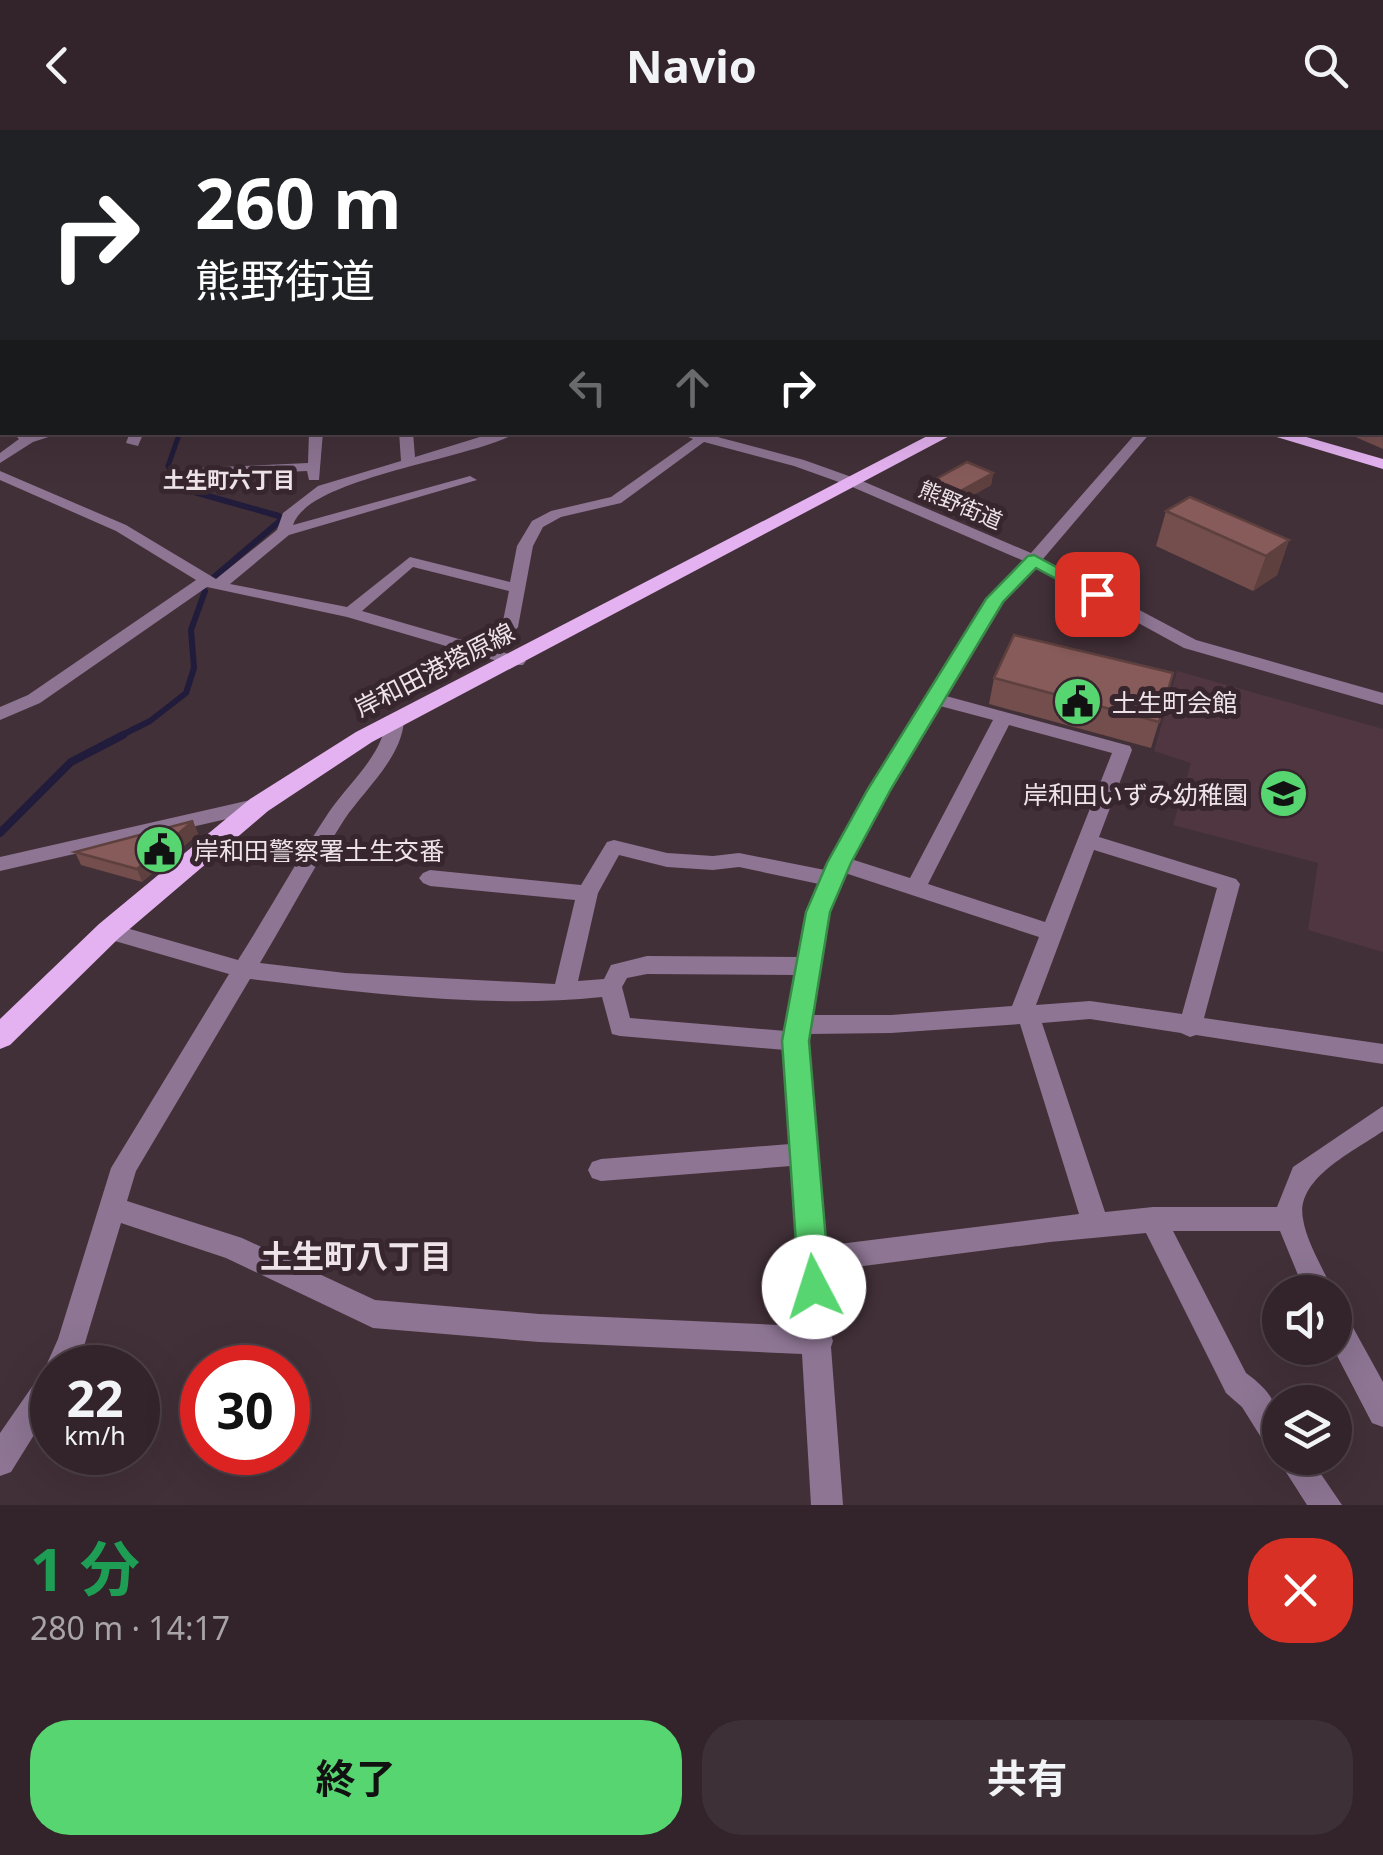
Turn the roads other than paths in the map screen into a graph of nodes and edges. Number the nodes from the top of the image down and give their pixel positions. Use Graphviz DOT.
graph roads {
  1 [pos="316,435"];
  2 [pos="406,435"];
  3 [pos="499,435"];
  4 [pos="703,435"];
  5 [pos="944,435"];
  6 [pos="1142,435"];
  7 [pos="1279,435"];
  8 [pos="23,436"];
  9 [pos="0,460"];
  10 [pos="408,462"];
  11 [pos="1383,464"];
  12 [pos="312,468"];
  13 [pos="200,472"];
  14 [pos="0,475"];
  15 [pos="470,480"];
  16 [pos="855,484"];
  17 [pos="323,490"];
  18 [pos="284,532"];
  19 [pos="1034,560"];
  20 [pos="211,583"];
  21 [pos="517,588"];
  22 [pos="350,613"];
  23 [pos="487,652"];
  24 [pos="516,661"];
  25 [pos="936,699"];
  26 [pos="1383,699"];
  27 [pos="0,714"];
  28 [pos="1004,717"];
  29 [pos="395,720"];
  30 [pos="259,805"];
  31 [pos="1086,840"];
  32 [pos="0,864"];
  33 [pos="835,871"];
  34 [pos="430,878"];
  35 [pos="916,886"];
  36 [pos="587,893"];
  37 [pos="108,931"];
  38 [pos="1050,932"];
  39 [pos="808,966"];
  40 [pos="244,970"];
  41 [pos="611,987"];
  42 [pos="564,992"];
  43 [pos="1024,1014"];
  44 [pos="1190,1028"];
  45 [pos="796,1033"];
  46 [pos="0,1037"];
  47 [pos="1383,1054"];
  48 [pos="1383,1117"];
  49 [pos="804,1154"];
  50 [pos="601,1170"];
  51 [pos="112,1208"];
  52 [pos="1153,1220"];
  53 [pos="1289,1220"];
  54 [pos="1096,1226"];
  55 [pos="812,1260"];
  56 [pos="1313,1275"];
  57 [pos="818,1341"];
  58 [pos="70,1345"];
  59 [pos="1352,1355"];
  60 [pos="1262,1410"];
  61 [pos="1383,1412"];
  62 [pos="30,1414"];
  63 [pos="0,1461"];
  64 [pos="1304,1475"];
  65 [pos="827,1505"];
  66 [pos="1326,1505"];
  1 -- 12 [label="street"];
  2 -- 10 [label="street"];
  3 -- 10 [label="street"];
  4 -- 16 [label="street, 熊野街道"];
  4 -- 21 [label="street"];
  5 -- 16 [label="main road, 岸和田港塔原線"];
  6 -- 19 [label="street"];
  7 -- 11 [label="main road"];
  8 -- 9 [label="street"];
  10 -- 17 [label="street"];
  12 -- 13 [label="street"];
  12 -- 17 [label="street"];
  14 -- 20 [label="street"];
  15 -- 18 [label="street"];
  16 -- 19 [label="street, 熊野街道"];
  16 -- 24 [label="main road, 岸和田港塔原線"];
  17 -- 18 [label="street"];
  18 -- 20 [label="street"];
  19 -- 25 [label="street"];
  19 -- 26 [label="street, 熊野街道"];
  20 -- 22 [label="street"];
  20 -- 27 [label="street"];
  21 -- 22 [label="street"];
  21 -- 23 [label="street"];
  22 -- 23 [label="street"];
  23 -- 24 [label="street"];
  24 -- 29 [label="main road, 岸和田港塔原線"];
  25 -- 28 [label="street"];
  25 -- 33 [label="street"];
  28 -- 31 [label="street"];
  28 -- 35 [label="street"];
  29 -- 30 [label="main road, 岸和田港塔原線"];
  29 -- 40 [label="street"];
  30 -- 32 [label="street"];
  30 -- 37 [label="main road, 岸和田港塔原線"];
  31 -- 38 [label="street"];
  31 -- 44 [label="street"];
  33 -- 35 [label="street"];
  33 -- 36 [label="street"];
  33 -- 39 [label="street"];
  34 -- 36 [label="street"];
  35 -- 38 [label="street"];
  36 -- 42 [label="street"];
  37 -- 40 [label="street"];
  37 -- 46 [label="main road, 岸和田港塔原線"];
  38 -- 43 [label="street"];
  39 -- 41 [label="street"];
  39 -- 45 [label="street"];
  40 -- 42 [label="street"];
  40 -- 51 [label="street"];
  41 -- 42 [label="street"];
  41 -- 45 [label="street"];
  43 -- 44 [label="street"];
  43 -- 45 [label="street"];
  43 -- 54 [label="street"];
  44 -- 47 [label="street"];
  45 -- 49 [label="street"];
  48 -- 53 [label="street"];
  49 -- 50 [label="street"];
  49 -- 55 [label="street"];
  51 -- 57 [label="street"];
  51 -- 58 [label="street"];
  52 -- 53 [label="street"];
  52 -- 54 [label="street"];
  52 -- 60 [label="street"];
  53 -- 56 [label="street"];
  54 -- 55 [label="street"];
  55 -- 57 [label="street"];
  57 -- 65 [label="street"];
  59 -- 61 [label="street"];
  62 -- 63 [label="street"];
  64 -- 66 [label="street"];
}
